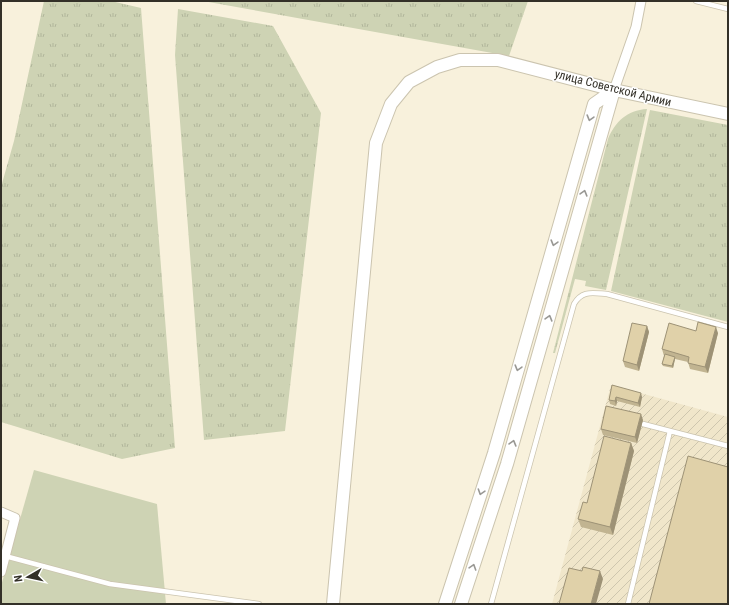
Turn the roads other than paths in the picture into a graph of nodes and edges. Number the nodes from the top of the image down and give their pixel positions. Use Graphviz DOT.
graph roads {
  1 [pos="641,1"];
  2 [pos="696,1"];
  3 [pos="728,9"];
  4 [pos="614,90"];
  5 [pos="728,114"];
  6 [pos="728,327"];
  7 [pos="643,424"];
  8 [pos="670,431"];
  9 [pos="728,446"];
  10 [pos="1,512"];
  11 [pos="5,556"];
  12 [pos="1,572"];
  13 [pos="259,604"];
  14 [pos="333,604"];
  15 [pos="445,604"];
  16 [pos="461,604"];
  17 [pos="491,604"];
  18 [pos="628,604"];
  1 -- 4 [label="street"];
  2 -- 3 [label="lane"];
  4 -- 5 [label="main road, улица Советской Армии"];
  4 -- 14 [label="main road, улица Советской Армии"];
  4 -- 15 [label="main road, one-way"];
  16 -- 4 [label="main road, one-way"];
  6 -- 17 [label="lane"];
  7 -- 8 [label="lane"];
  8 -- 9 [label="lane"];
  8 -- 18 [label="lane"];
  10 -- 11 [label="street"];
  11 -- 12 [label="street"];
  11 -- 13 [label="lane"];
}
